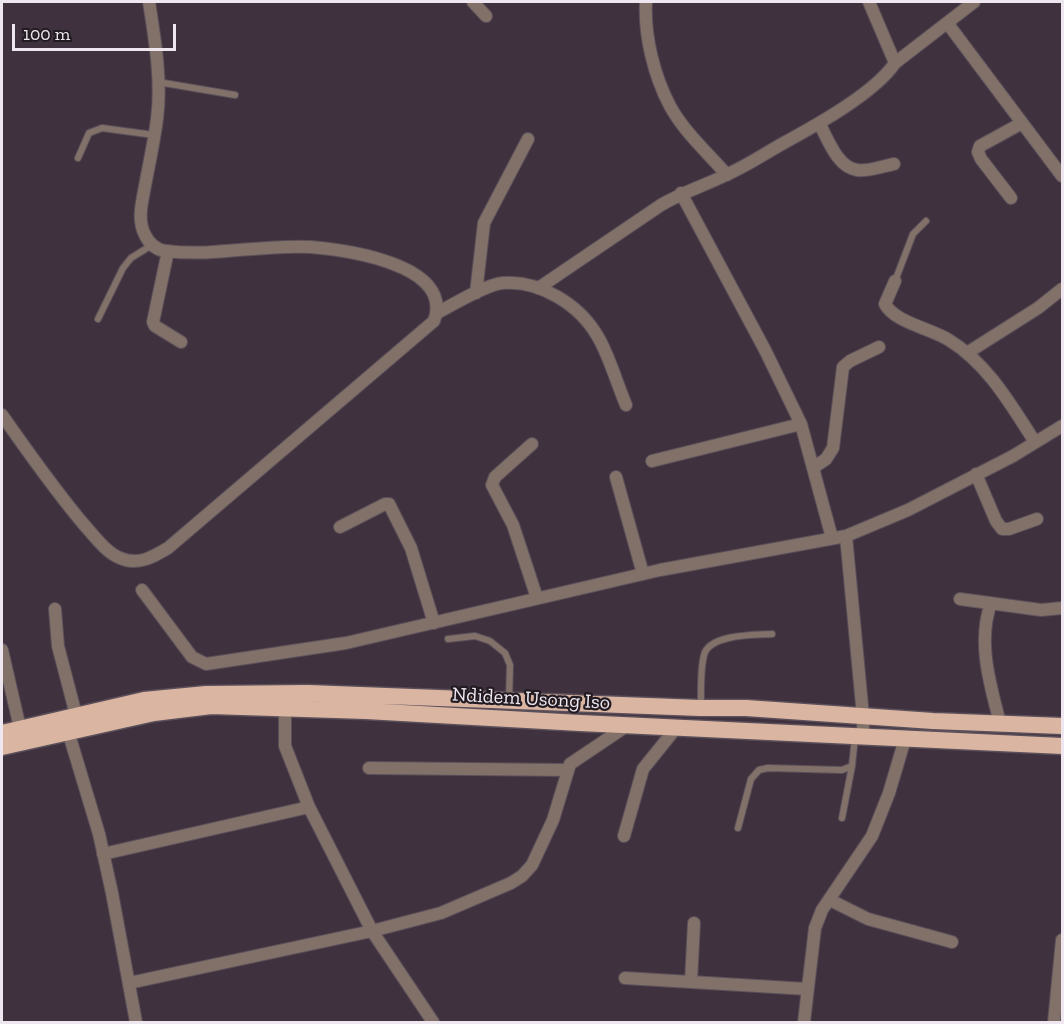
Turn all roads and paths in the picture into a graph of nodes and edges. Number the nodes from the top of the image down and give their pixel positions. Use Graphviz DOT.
graph roads {
  1 [pos="149,2"];
  2 [pos="473,2"];
  3 [pos="645,2"];
  4 [pos="869,2"];
  5 [pos="974,2"];
  6 [pos="486,16"];
  7 [pos="948,24"];
  8 [pos="895,63"];
  9 [pos="157,82"];
  10 [pos="235,95"];
  11 [pos="819,123"];
  12 [pos="1022,123"];
  13 [pos="154,135"];
  14 [pos="528,139"];
  15 [pos="78,158"];
  16 [pos="894,164"];
  17 [pos="727,175"];
  18 [pos="1062,176"];
  19 [pos="681,193"];
  20 [pos="1011,198"];
  21 [pos="926,220"];
  22 [pos="152,245"];
  23 [pos="168,251"];
  24 [pos="895,281"];
  25 [pos="540,287"];
  26 [pos="1062,289"];
  27 [pos="476,293"];
  28 [pos="437,313"];
  29 [pos="98,319"];
  30 [pos="181,342"];
  31 [pos="879,347"];
  32 [pos="967,353"];
  33 [pos="626,405"];
  34 [pos="2,415"];
  35 [pos="801,424"];
  36 [pos="1062,426"];
  37 [pos="1035,442"];
  38 [pos="532,444"];
  39 [pos="652,461"];
  40 [pos="813,468"];
  41 [pos="976,474"];
  42 [pos="616,477"];
  43 [pos="1037,519"];
  44 [pos="340,527"];
  45 [pos="846,536"];
  46 [pos="832,538"];
  47 [pos="643,574"];
  48 [pos="142,590"];
  49 [pos="537,598"];
  50 [pos="960,599"];
  51 [pos="991,603"];
  52 [pos="1062,608"];
  53 [pos="55,609"];
  54 [pos="434,623"];
  55 [pos="772,634"];
  56 [pos="448,639"];
  57 [pos="2,650"];
  58 [pos="509,700"];
  59 [pos="285,708"];
  60 [pos="700,708"];
  61 [pos="76,715"];
  62 [pos="864,716"];
  63 [pos="1000,723"];
  64 [pos="628,725"];
  65 [pos="1062,726"];
  66 [pos="20,728"];
  67 [pos="676,728"];
  68 [pos="68,731"];
  69 [pos="2,733"];
  70 [pos="859,737"];
  71 [pos="905,739"];
  72 [pos="1062,746"];
  73 [pos="2,747"];
  74 [pos="852,766"];
  75 [pos="369,768"];
  76 [pos="568,770"];
  77 [pos="309,807"];
  78 [pos="842,818"];
  79 [pos="738,828"];
  80 [pos="624,836"];
  81 [pos="103,854"];
  82 [pos="830,900"];
  83 [pos="694,924"];
  84 [pos="372,931"];
  85 [pos="1062,940"];
  86 [pos="952,942"];
  87 [pos="625,978"];
  88 [pos="691,982"];
  89 [pos="129,983"];
  90 [pos="807,989"];
  91 [pos="136,1023"];
  92 [pos="433,1023"];
  93 [pos="804,1023"];
  94 [pos="1054,1023"];
  1 -- 9 [label="street"];
  2 -- 6 [label="street"];
  3 -- 17 [label="street"];
  4 -- 8 [label="street"];
  5 -- 7 [label="street"];
  7 -- 8 [label="street"];
  7 -- 12 [label="street"];
  8 -- 11 [label="street"];
  9 -- 10 [label="lane"];
  9 -- 13 [label="street"];
  11 -- 16 [label="street"];
  11 -- 17 [label="street"];
  12 -- 18 [label="street"];
  12 -- 20 [label="street"];
  13 -- 15 [label="lane"];
  13 -- 22 [label="street"];
  14 -- 27 [label="street"];
  17 -- 19 [label="street"];
  19 -- 25 [label="street"];
  19 -- 35 [label="street"];
  21 -- 24 [label="lane"];
  22 -- 23 [label="street"];
  22 -- 29 [label="lane"];
  23 -- 28 [label="street"];
  23 -- 30 [label="street"];
  24 -- 32 [label="street"];
  25 -- 27 [label="street"];
  25 -- 33 [label="street"];
  26 -- 32 [label="street"];
  27 -- 28 [label="street"];
  28 -- 34 [label="street"];
  31 -- 40 [label="street"];
  32 -- 37 [label="street"];
  35 -- 39 [label="street"];
  35 -- 40 [label="street"];
  36 -- 37 [label="street"];
  37 -- 41 [label="street"];
  38 -- 49 [label="street"];
  40 -- 46 [label="street"];
  41 -- 43 [label="street"];
  41 -- 45 [label="street"];
  42 -- 47 [label="street"];
  44 -- 54 [label="street"];
  45 -- 46 [label="street"];
  45 -- 62 [label="street"];
  46 -- 47 [label="street"];
  47 -- 49 [label="street"];
  48 -- 54 [label="street"];
  49 -- 54 [label="street"];
  50 -- 51 [label="street"];
  51 -- 52 [label="street"];
  51 -- 63 [label="street"];
  53 -- 61 [label="street"];
  55 -- 60 [label="lane"];
  56 -- 58 [label="lane"];
  57 -- 66 [label="street"];
  58 -- 60 [label="highway, Ndidem Usong Iso"];
  58 -- 61 [label="highway, Ndidem Usong Iso"];
  59 -- 64 [label="highway, Ndidem Usong Iso"];
  59 -- 68 [label="highway, Ndidem Usong Iso"];
  59 -- 77 [label="street"];
  60 -- 62 [label="highway, Ndidem Usong Iso"];
  61 -- 66 [label="highway, Ndidem Usong Iso"];
  62 -- 63 [label="highway, Ndidem Usong Iso"];
  62 -- 70 [label="street"];
  63 -- 65 [label="highway, Ndidem Usong Iso"];
  64 -- 67 [label="highway, Ndidem Usong Iso"];
  64 -- 76 [label="street"];
  66 -- 69 [label="highway, Ndidem Usong Iso"];
  67 -- 70 [label="highway, Ndidem Usong Iso"];
  67 -- 80 [label="street"];
  68 -- 73 [label="highway, Ndidem Usong Iso"];
  68 -- 81 [label="street"];
  70 -- 71 [label="highway, Ndidem Usong Iso"];
  70 -- 74 [label="lane"];
  71 -- 72 [label="highway, Ndidem Usong Iso"];
  71 -- 82 [label="street"];
  74 -- 78 [label="lane"];
  74 -- 79 [label="lane"];
  75 -- 76 [label="street"];
  76 -- 84 [label="street"];
  77 -- 81 [label="street"];
  77 -- 84 [label="street"];
  81 -- 89 [label="street"];
  82 -- 86 [label="street"];
  82 -- 90 [label="street"];
  83 -- 88 [label="street"];
  84 -- 89 [label="street"];
  84 -- 92 [label="street"];
  85 -- 94 [label="street"];
  87 -- 88 [label="street"];
  88 -- 90 [label="street"];
  89 -- 91 [label="street"];
  90 -- 93 [label="street"];
}
